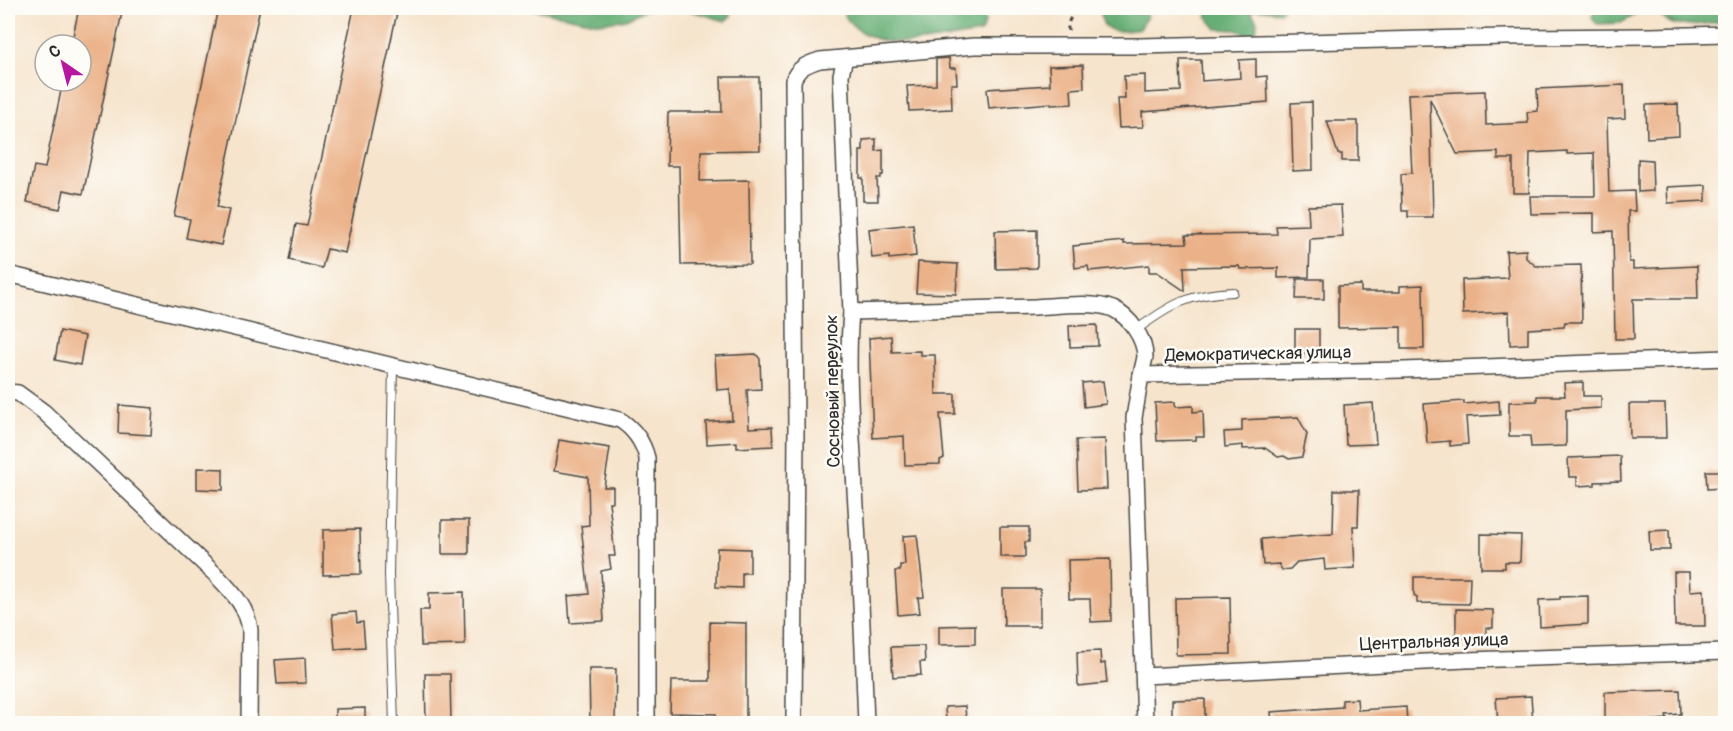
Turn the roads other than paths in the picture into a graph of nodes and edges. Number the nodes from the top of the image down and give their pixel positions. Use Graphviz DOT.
graph roads {
  1 [pos="1725,34"];
  2 [pos="845,58"];
  3 [pos="8,274"];
  4 [pos="1233,292"];
  5 [pos="851,312"];
  6 [pos="1136,330"];
  7 [pos="1725,358"];
  8 [pos="393,365"];
  9 [pos="1141,375"];
  10 [pos="8,392"];
  11 [pos="1725,652"];
  12 [pos="1144,676"];
  13 [pos="249,723"];
  14 [pos="394,723"];
  15 [pos="647,723"];
  16 [pos="794,723"];
  17 [pos="866,723"];
  18 [pos="1145,723"];
  1 -- 2 [label="street"];
  2 -- 5 [label="street, Сосновый переулок"];
  2 -- 16 [label="street"];
  3 -- 8 [label="street"];
  4 -- 6 [label="lane"];
  5 -- 6 [label="street"];
  5 -- 17 [label="street, Сосновый переулок"];
  6 -- 9 [label="street"];
  7 -- 9 [label="street, Демократическая улица"];
  8 -- 14 [label="lane"];
  8 -- 15 [label="street"];
  9 -- 12 [label="street, Демократическая улица"];
  10 -- 13 [label="street"];
  11 -- 12 [label="street, Центральная улица"];
  12 -- 18 [label="street, Демократическая улица"];
}
